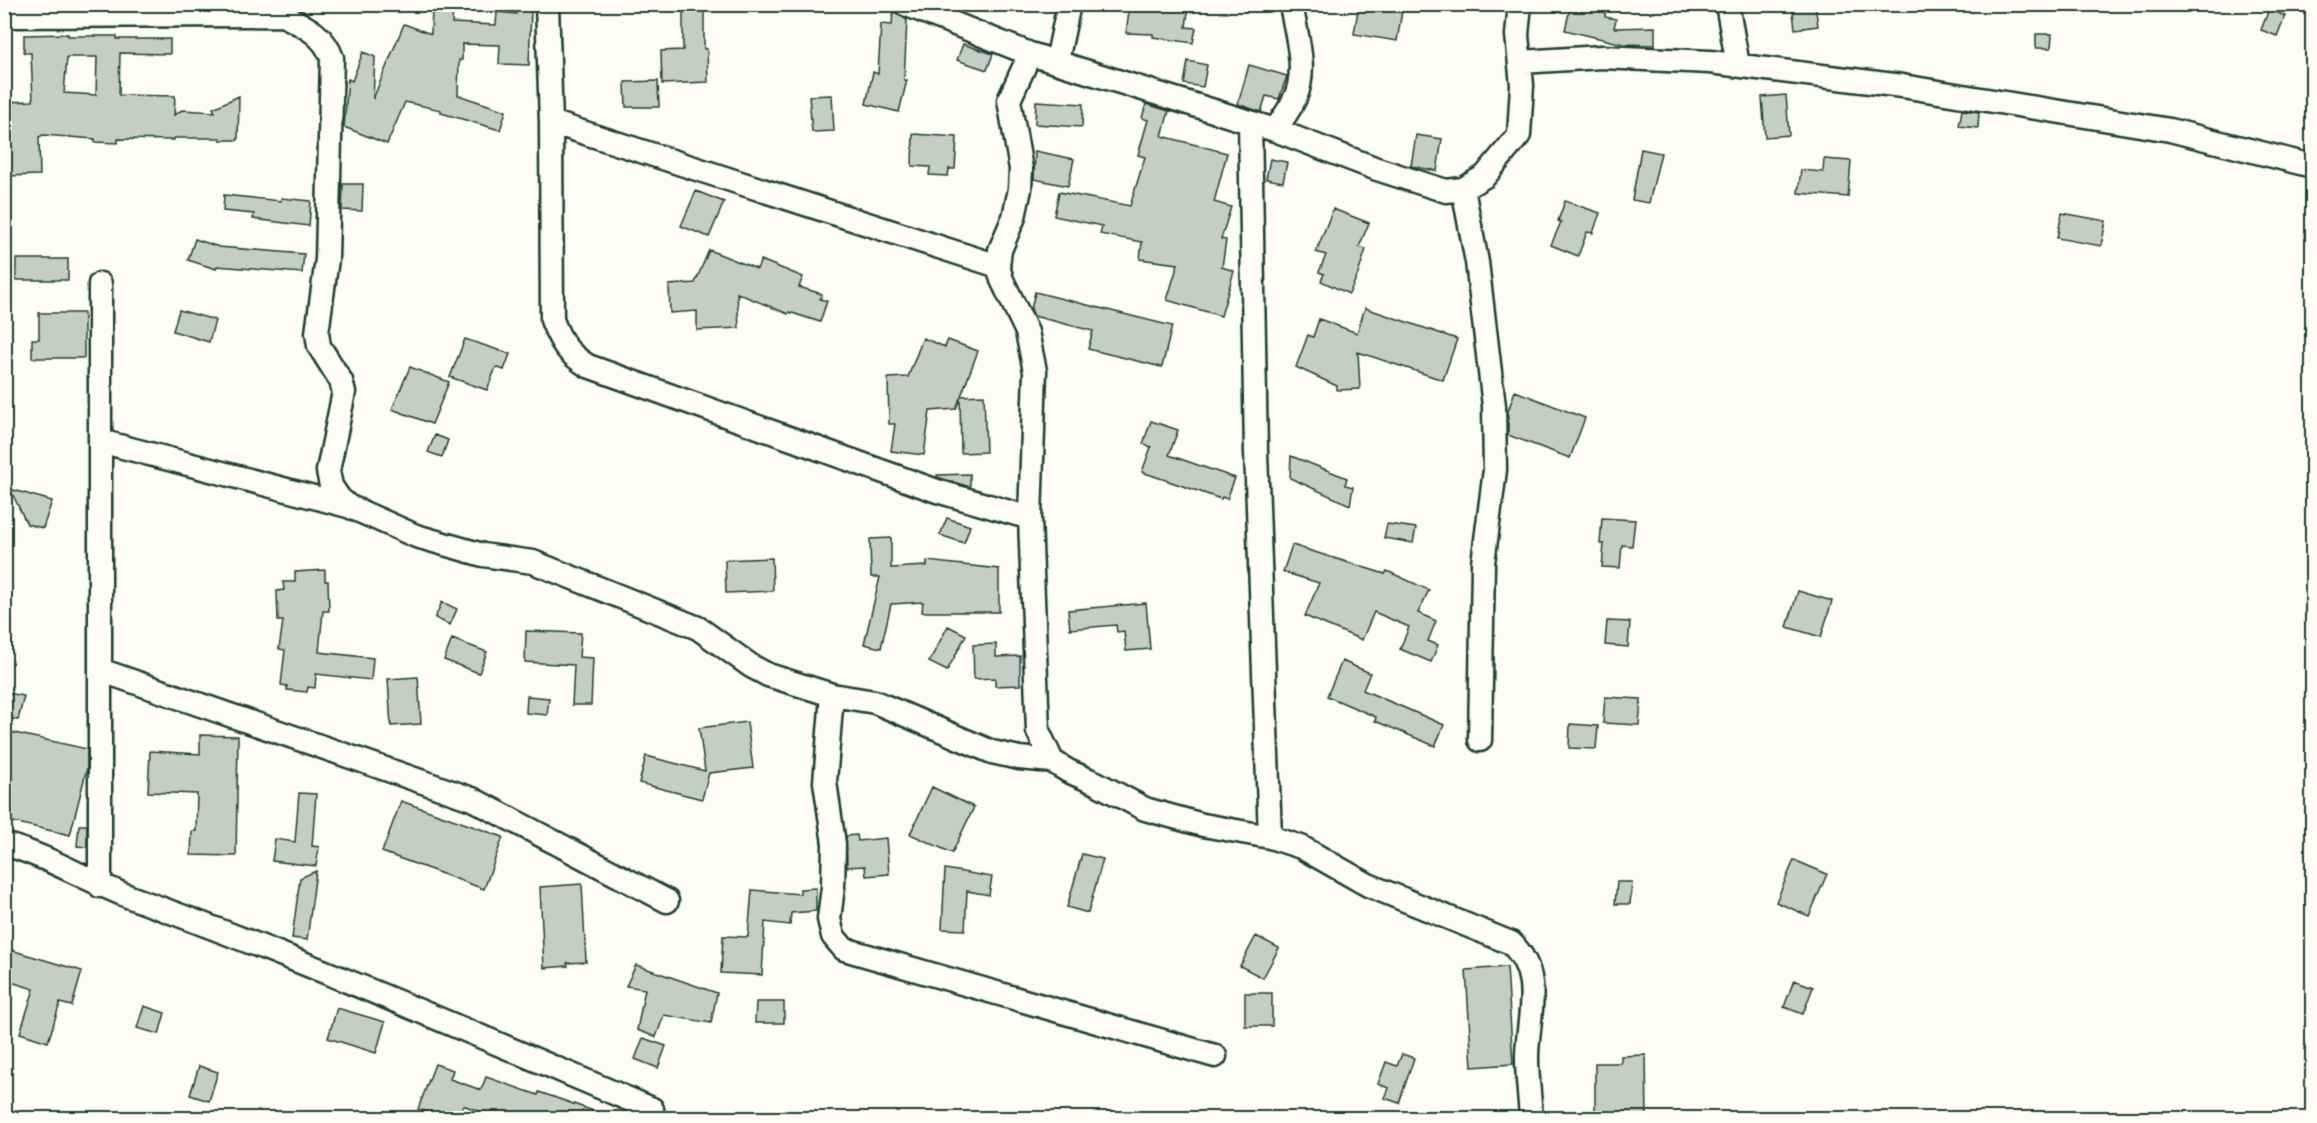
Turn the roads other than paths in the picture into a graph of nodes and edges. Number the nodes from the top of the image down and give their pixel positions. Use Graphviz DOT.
graph roads {
  1 [pos="547,4"];
  2 [pos="905,4"];
  3 [pos="1069,4"];
  4 [pos="1291,4"];
  5 [pos="1520,4"];
  6 [pos="1727,4"];
  7 [pos="283,10"];
  8 [pos="4,16"];
  9 [pos="1030,54"];
  10 [pos="1057,61"];
  11 [pos="1521,62"];
  12 [pos="1738,65"];
  13 [pos="551,122"];
  14 [pos="1250,123"];
  15 [pos="1275,130"];
  16 [pos="2313,166"];
  17 [pos="1463,189"];
  18 [pos="998,266"];
  19 [pos="100,284"];
  20 [pos="100,441"];
  21 [pos="348,506"];
  22 [pos="1030,518"];
  23 [pos="100,670"];
  24 [pos="832,695"];
  25 [pos="1480,740"];
  26 [pos="1052,761"];
  27 [pos="1270,837"];
  28 [pos="4,844"];
  29 [pos="100,886"];
  30 [pos="667,901"];
  31 [pos="1215,1056"];
  32 [pos="652,1109"];
  33 [pos="1531,1119"];
  1 -- 13 [label="street"];
  2 -- 9 [label="street"];
  3 -- 10 [label="street"];
  4 -- 15 [label="street"];
  5 -- 11 [label="street"];
  6 -- 12 [label="street"];
  7 -- 8 [label="street"];
  7 -- 21 [label="street"];
  9 -- 10 [label="street"];
  9 -- 18 [label="street"];
  10 -- 14 [label="street"];
  11 -- 12 [label="street"];
  11 -- 17 [label="street"];
  12 -- 16 [label="street"];
  13 -- 18 [label="street"];
  13 -- 22 [label="street"];
  14 -- 15 [label="street"];
  14 -- 27 [label="street"];
  15 -- 17 [label="street"];
  17 -- 25 [label="street"];
  18 -- 22 [label="street"];
  19 -- 20 [label="street"];
  20 -- 21 [label="street"];
  20 -- 23 [label="street"];
  21 -- 24 [label="street"];
  22 -- 26 [label="street"];
  23 -- 29 [label="street"];
  23 -- 30 [label="street"];
  24 -- 26 [label="street"];
  24 -- 31 [label="street"];
  26 -- 27 [label="street"];
  27 -- 33 [label="street"];
  28 -- 29 [label="street"];
  29 -- 32 [label="street"];
}
